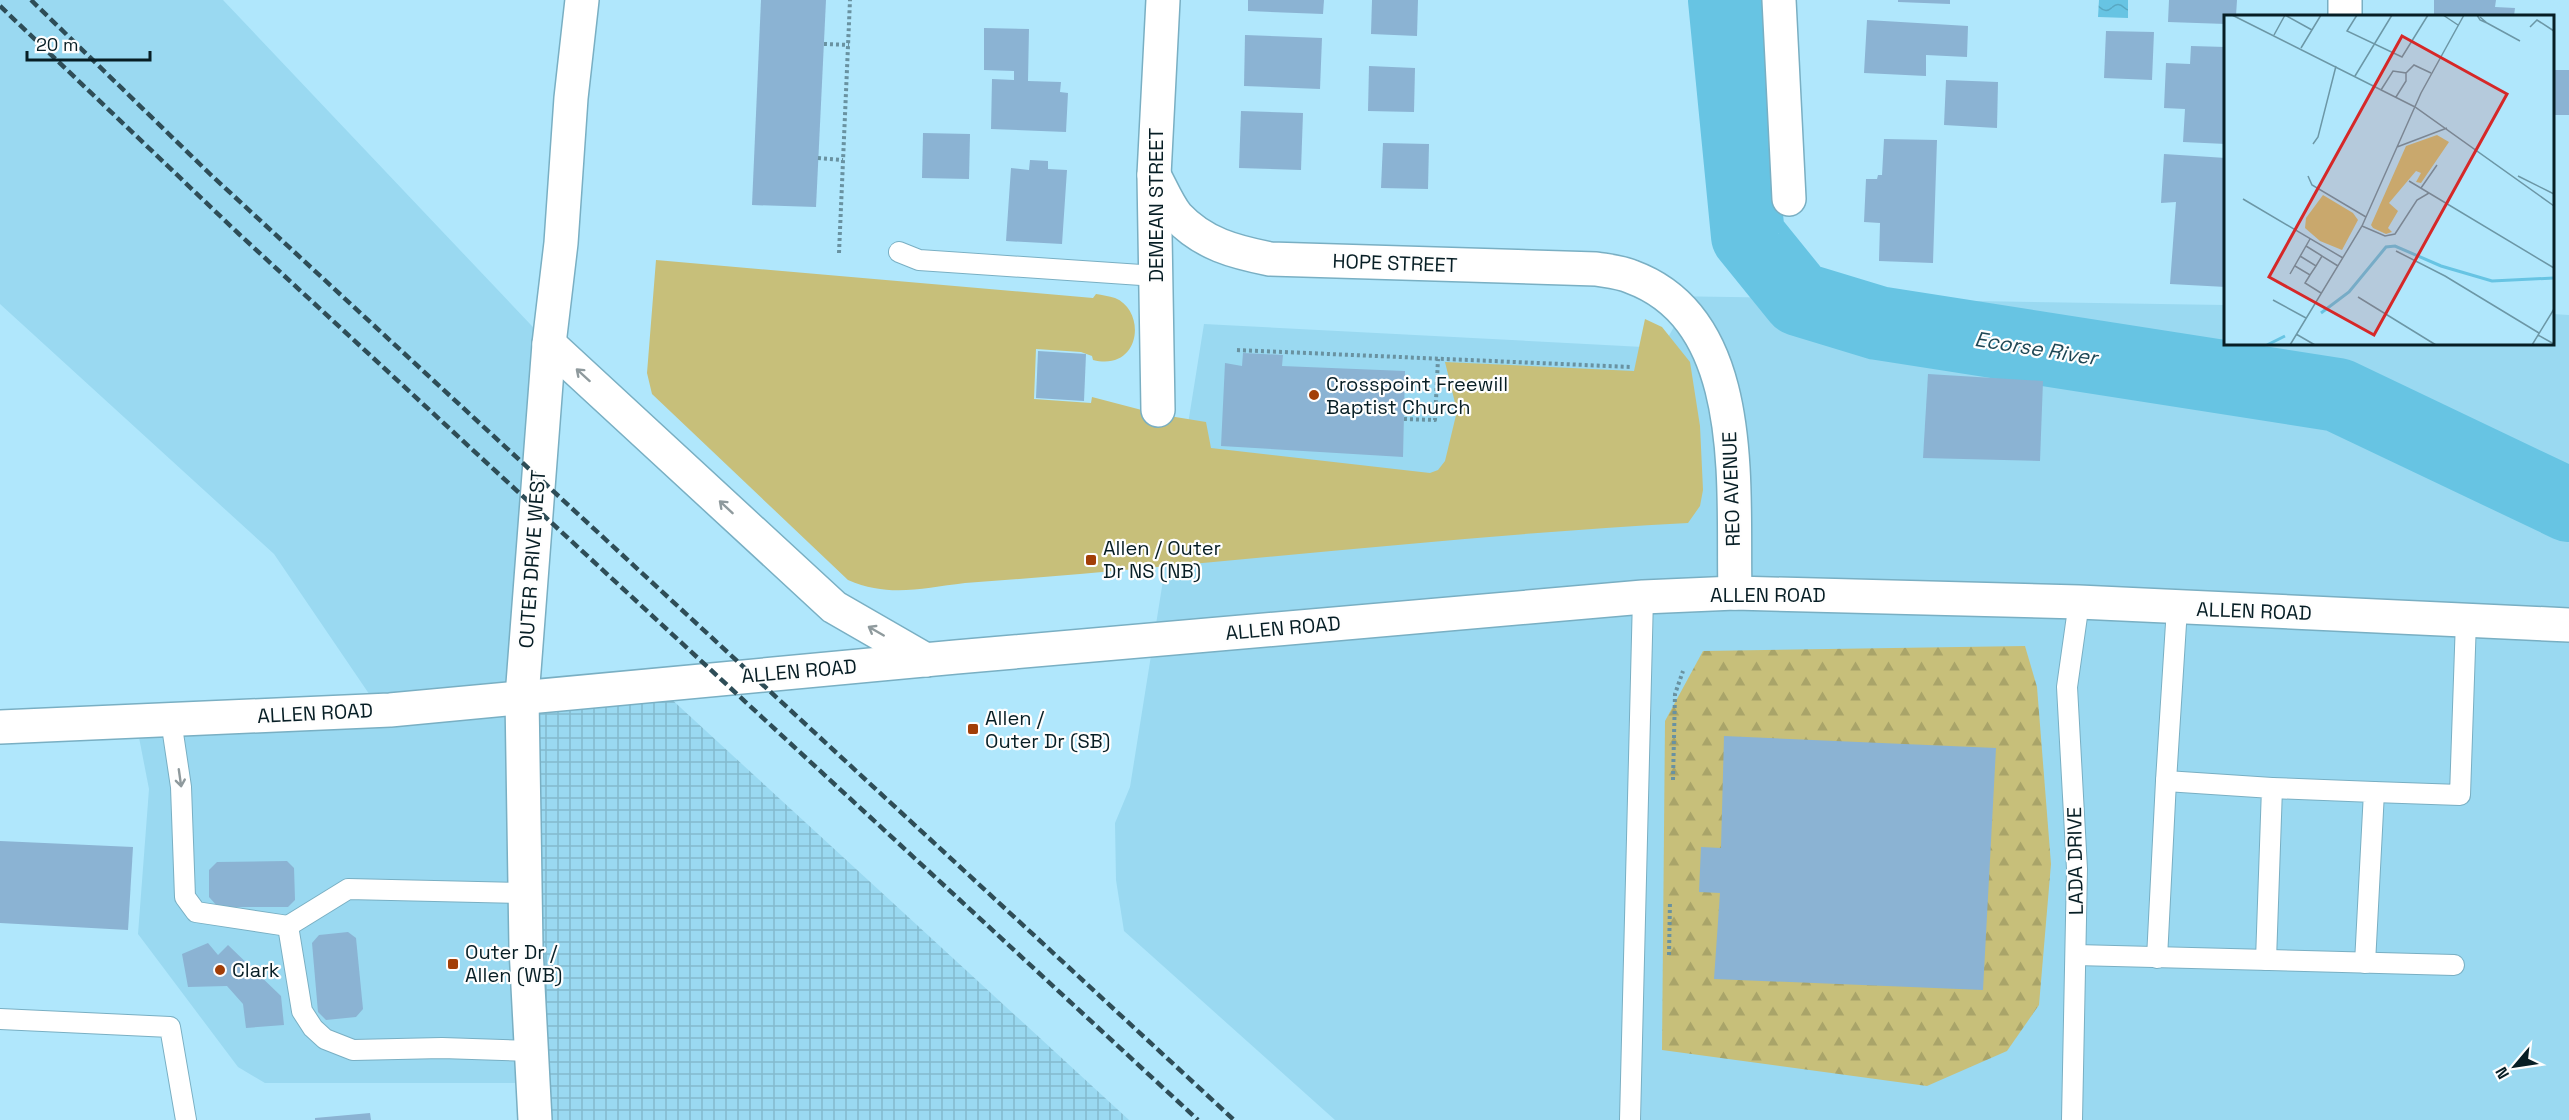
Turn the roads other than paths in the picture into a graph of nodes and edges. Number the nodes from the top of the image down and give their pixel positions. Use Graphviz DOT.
graph roads {
  1 [pos="582,0"];
  2 [pos="1163,0"];
  3 [pos="1779,0"];
  4 [pos="1154,175"];
  5 [pos="1789,199"];
  6 [pos="899,252"];
  7 [pos="1156,276"];
  8 [pos="1664,296"];
  9 [pos="549,344"];
  10 [pos="1158,410"];
  11 [pos="1735,593"];
  12 [pos="1643,597"];
  13 [pos="2079,602"];
  14 [pos="2177,608"];
  15 [pos="2466,620"];
  16 [pos="2569,625"];
  17 [pos="926,660"];
  18 [pos="522,697"];
  19 [pos="171,720"];
  20 [pos="0,727"];
  21 [pos="2166,781"];
  22 [pos="2272,788"];
  23 [pos="2374,792"];
  24 [pos="525,893"];
  25 [pos="288,926"];
  26 [pos="2076,955"];
  27 [pos="2157,958"];
  28 [pos="2266,960"];
  29 [pos="2365,963"];
  30 [pos="2454,965"];
  31 [pos="0,1019"];
  32 [pos="531,1051"];
  33 [pos="186,1120"];
  34 [pos="535,1120"];
  35 [pos="1630,1120"];
  36 [pos="2072,1120"];
  1 -- 9 [label="main road, OUTER DRIVE WEST"];
  2 -- 4 [label="main road, DEMEAN STREET"];
  3 -- 5 [label="main road"];
  4 -- 7 [label="main road, DEMEAN STREET"];
  4 -- 8 [label="main road, HOPE STREET"];
  6 -- 7 [label="lane"];
  7 -- 10 [label="main road, DEMEAN STREET"];
  8 -- 11 [label="main road, REO AVENUE"];
  17 -- 9 [label="main road, one-way"];
  9 -- 18 [label="main road, OUTER DRIVE WEST"];
  11 -- 12 [label="main road, ALLEN ROAD"];
  11 -- 13 [label="main road, ALLEN ROAD"];
  12 -- 17 [label="main road, ALLEN ROAD"];
  12 -- 35 [label="lane"];
  13 -- 14 [label="main road, ALLEN ROAD"];
  13 -- 26 [label="lane, LADA DRIVE"];
  14 -- 15 [label="main road, ALLEN ROAD"];
  14 -- 21 [label="lane"];
  15 -- 16 [label="main road, ALLEN ROAD"];
  15 -- 23 [label="lane"];
  17 -- 18 [label="main road, ALLEN ROAD"];
  18 -- 19 [label="main road, ALLEN ROAD"];
  18 -- 24 [label="main road, OUTER DRIVE WEST"];
  19 -- 20 [label="main road, ALLEN ROAD"];
  19 -- 25 [label="lane, one-way"];
  21 -- 22 [label="lane"];
  21 -- 27 [label="lane"];
  22 -- 23 [label="lane"];
  22 -- 28 [label="lane"];
  23 -- 29 [label="lane"];
  24 -- 25 [label="lane"];
  24 -- 32 [label="main road, OUTER DRIVE WEST"];
  25 -- 32 [label="lane"];
  26 -- 27 [label="lane"];
  26 -- 36 [label="lane, LADA DRIVE"];
  27 -- 28 [label="lane"];
  28 -- 29 [label="lane"];
  29 -- 30 [label="lane"];
  31 -- 33 [label="lane"];
  32 -- 34 [label="main road, OUTER DRIVE WEST"];
}
